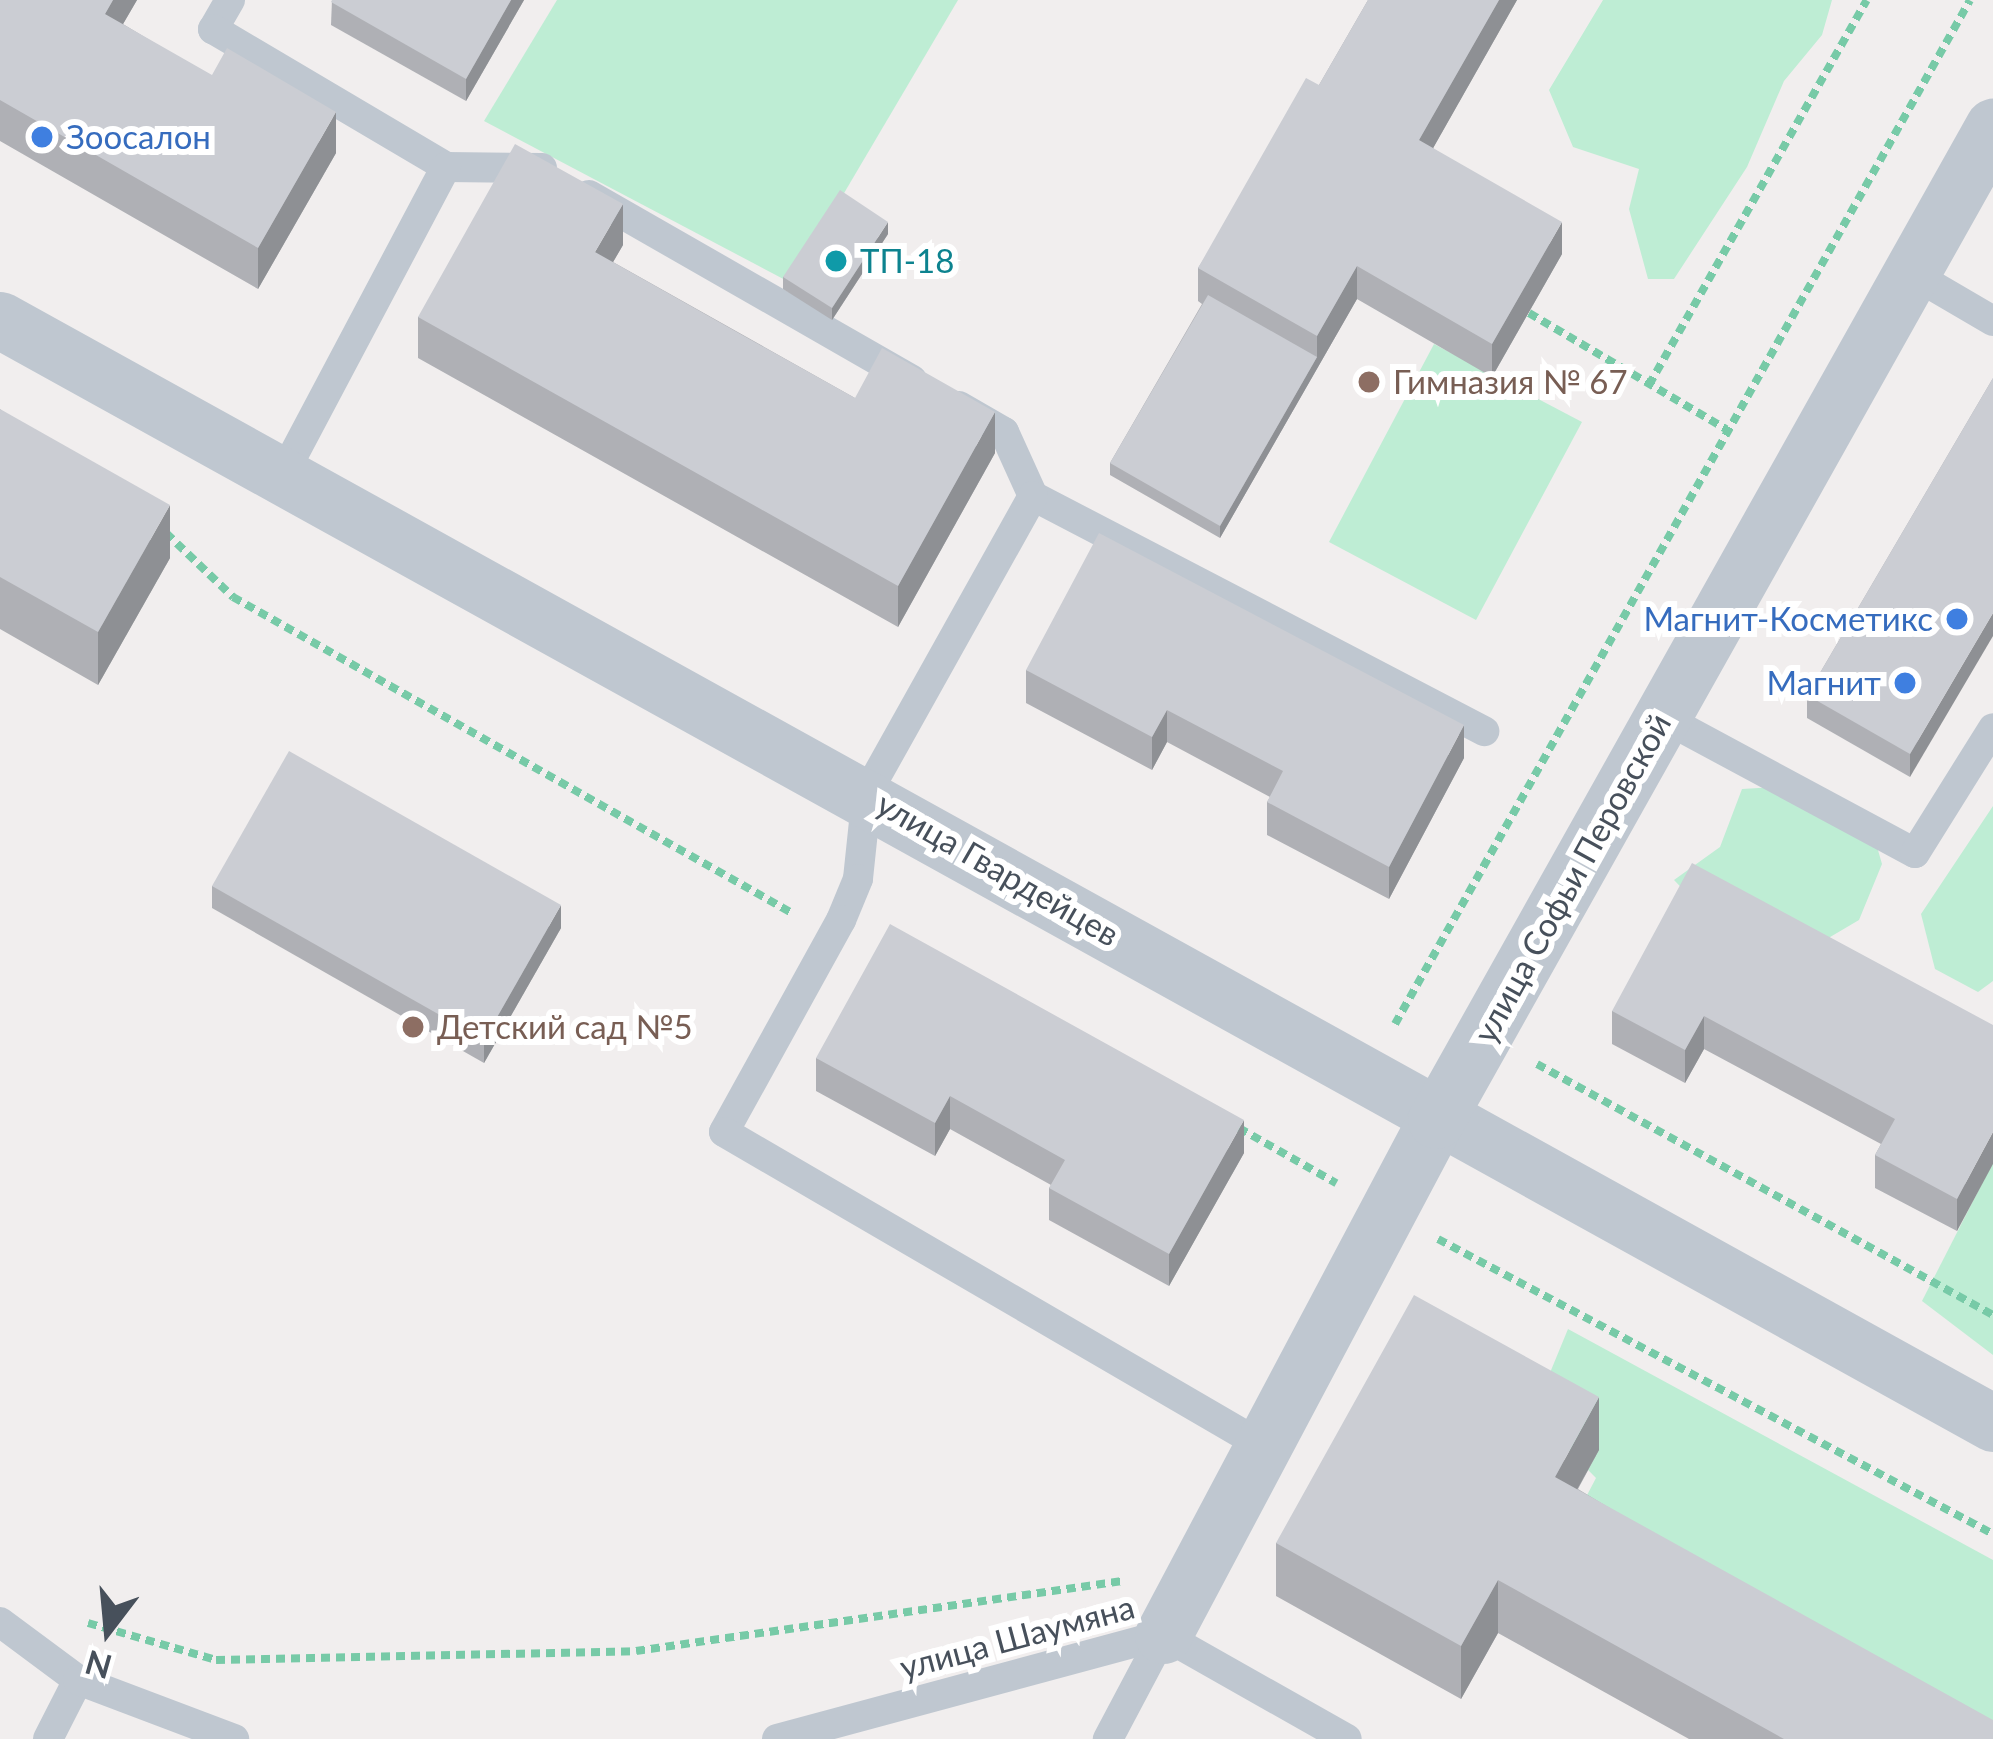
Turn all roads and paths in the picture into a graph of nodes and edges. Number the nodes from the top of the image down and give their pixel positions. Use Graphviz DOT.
graph roads {
  1 [pos="230,0"];
  2 [pos="1868,0"];
  3 [pos="1970,0"];
  4 [pos="1993,127"];
  5 [pos="446,166"];
  6 [pos="1911,273"];
  7 [pos="1529,313"];
  8 [pos="0,320"];
  9 [pos="1993,321"];
  10 [pos="1649,385"];
  11 [pos="1726,429"];
  12 [pos="279,482"];
  13 [pos="1033,496"];
  14 [pos="154,521"];
  15 [pos="1662,717"];
  16 [pos="1993,728"];
  17 [pos="1484,731"];
  18 [pos="868,794"];
  19 [pos="841,920"];
  20 [pos="1409,997"];
  21 [pos="1484,1035"];
  22 [pos="1364,1079"];
  23 [pos="1436,1120"];
  24 [pos="1227,1121"];
  25 [pos="1388,1212"];
  26 [pos="1993,1315"];
  27 [pos="1993,1423"];
  28 [pos="1263,1445"];
  29 [pos="1993,1534"];
  30 [pos="1197,1570"];
  31 [pos="65,1617"];
  32 [pos="0,1622"];
  33 [pos="1163,1636"];
  34 [pos="78,1680"];
  35 [pos="48,1739"];
  36 [pos="234,1739"];
  37 [pos="777,1739"];
  38 [pos="1108,1739"];
  39 [pos="1347,1739"];
  1 -- 5 [label="lane"];
  2 -- 10 [label="path"];
  3 -- 11 [label="path"];
  4 -- 6 [label="street, улица Софьи Перовской"];
  5 -- 12 [label="lane"];
  5 -- 13 [label="lane"];
  6 -- 9 [label="lane"];
  6 -- 15 [label="street, улица Софьи Перовской"];
  7 -- 10 [label="path"];
  8 -- 12 [label="street, улица Гвардейцев"];
  10 -- 11 [label="path"];
  11 -- 20 [label="path"];
  12 -- 18 [label="street, улица Гвардейцев"];
  13 -- 17 [label="lane"];
  13 -- 18 [label="lane"];
  14 -- 19 [label="path"];
  15 -- 16 [label="lane"];
  15 -- 21 [label="street, улица Софьи Перовской"];
  18 -- 19 [label="lane"];
  18 -- 22 [label="street, улица Гвардейцев"];
  19 -- 28 [label="lane"];
  20 -- 21 [label="path"];
  20 -- 22 [label="path"];
  21 -- 23 [label="street, улица Софьи Перовской"];
  21 -- 26 [label="path"];
  22 -- 23 [label="street, улица Гвардейцев"];
  23 -- 25 [label="street, улица Софьи Перовской"];
  23 -- 27 [label="street, улица Гвардейцев"];
  24 -- 25 [label="path"];
  25 -- 28 [label="street, улица Софьи Перовской"];
  25 -- 29 [label="path"];
  28 -- 30 [label="street, улица Софьи Перовской"];
  30 -- 31 [label="path"];
  30 -- 33 [label="street, улица Софьи Перовской"];
  32 -- 34 [label="lane"];
  33 -- 37 [label="lane, улица Шаумяна"];
  33 -- 38 [label="lane, улица Шаумяна"];
  33 -- 39 [label="lane"];
  34 -- 35 [label="lane"];
  34 -- 36 [label="lane"];
}
